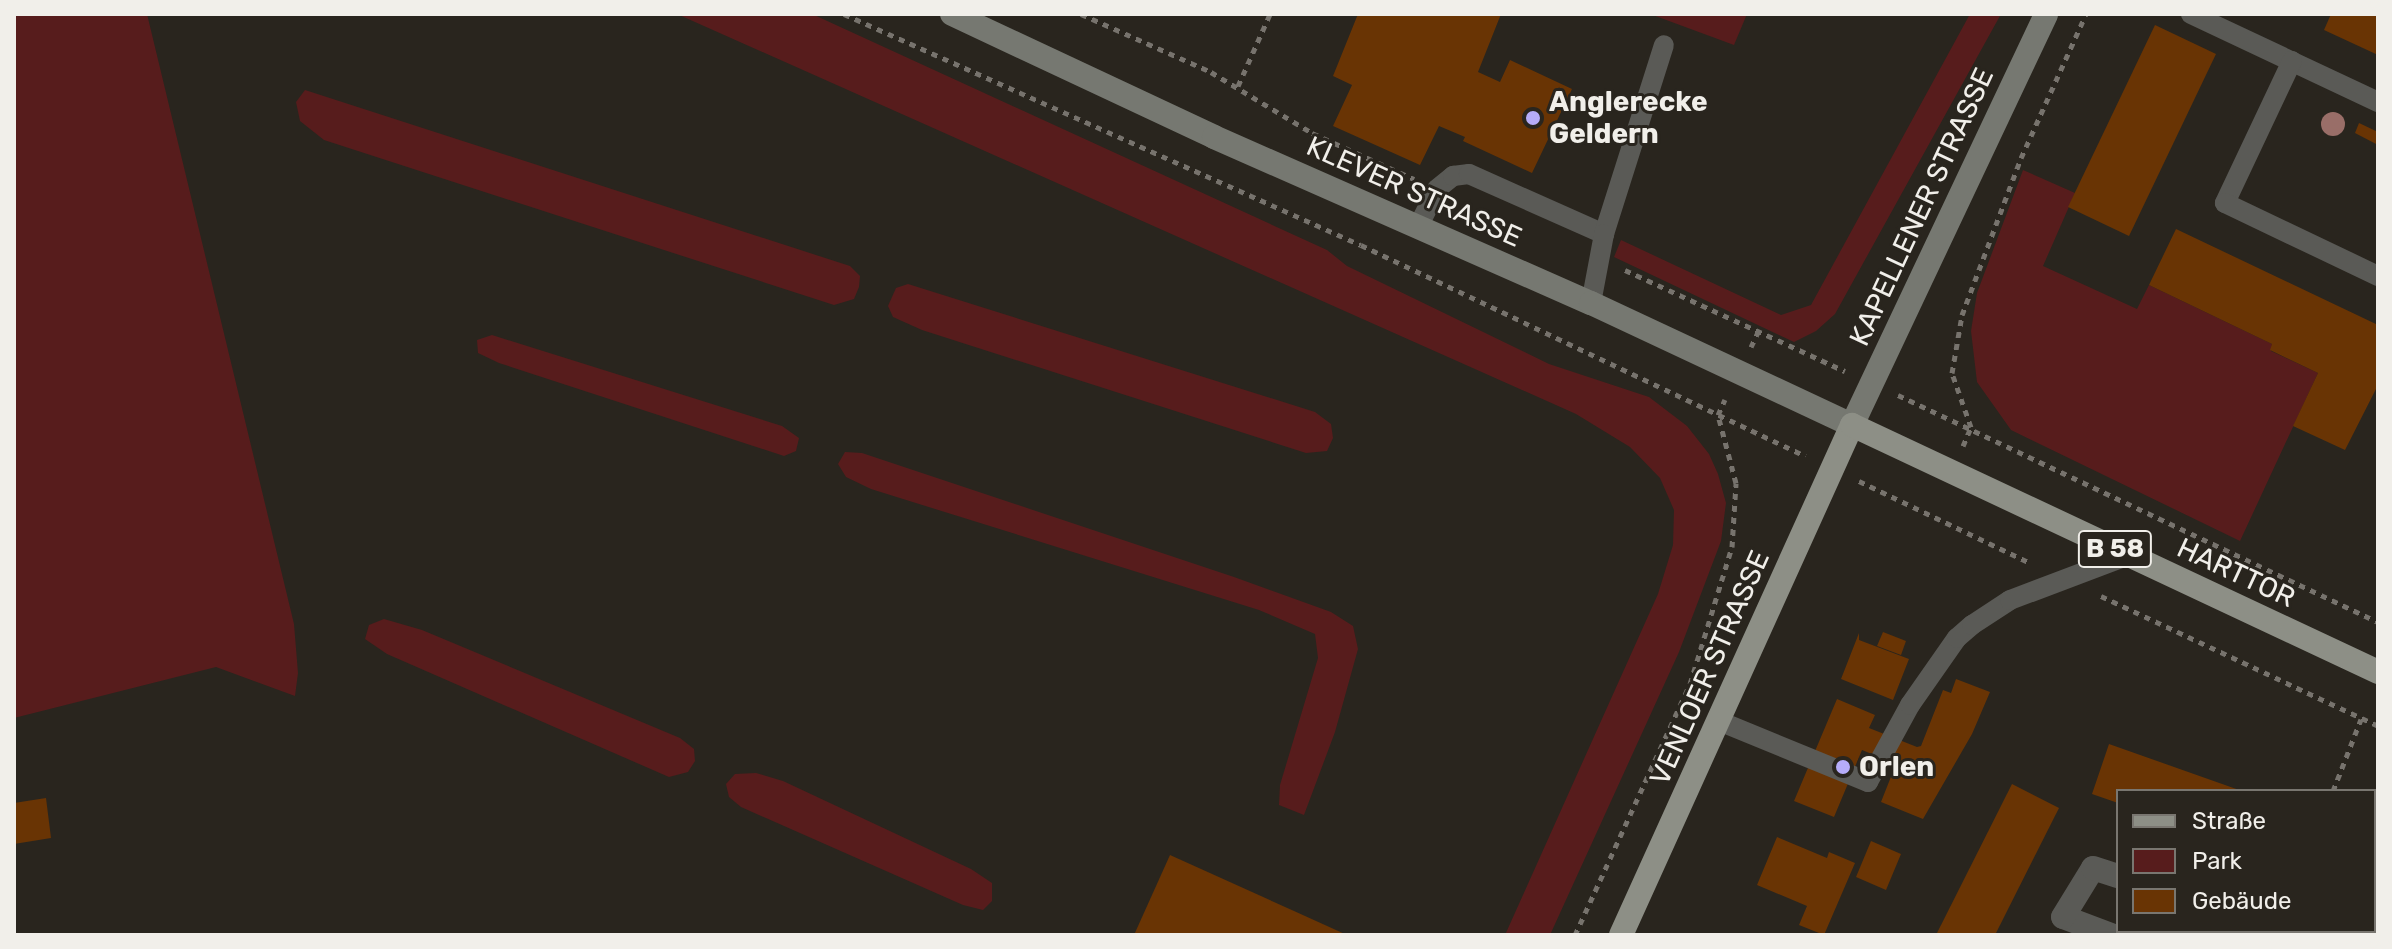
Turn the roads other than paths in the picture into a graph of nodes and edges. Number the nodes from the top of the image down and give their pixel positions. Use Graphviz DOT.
graph roads {
  1 [pos="2046,14"];
  2 [pos="2191,14"];
  3 [pos="959,16"];
  4 [pos="1664,45"];
  5 [pos="2292,61"];
  6 [pos="2378,102"];
  7 [pos="1419,225"];
  8 [pos="1604,234"];
  9 [pos="2378,276"];
  10 [pos="1591,303"];
  11 [pos="1852,425"];
  12 [pos="2129,555"];
  13 [pos="2378,672"];
  14 [pos="1719,721"];
  15 [pos="2116,875"];
  16 [pos="1621,935"];
  17 [pos="2111,935"];
  1 -- 11 [label="main road, KAPELLENER STRASSE"];
  2 -- 5 [label="lane"];
  3 -- 7 [label="main road, KLEVER STRASSE"];
  4 -- 8 [label="lane"];
  5 -- 6 [label="lane"];
  5 -- 9 [label="lane"];
  7 -- 8 [label="lane"];
  7 -- 10 [label="main road, KLEVER STRASSE"];
  8 -- 10 [label="lane"];
  10 -- 11 [label="main road, KLEVER STRASSE"];
  11 -- 12 [label="main road, HARTTOR / B 58"];
  11 -- 14 [label="main road, VENLOER STRASSE"];
  12 -- 13 [label="main road, HARTTOR / B 58"];
  12 -- 14 [label="lane"];
  14 -- 16 [label="main road, VENLOER STRASSE"];
  15 -- 17 [label="street"];
}
